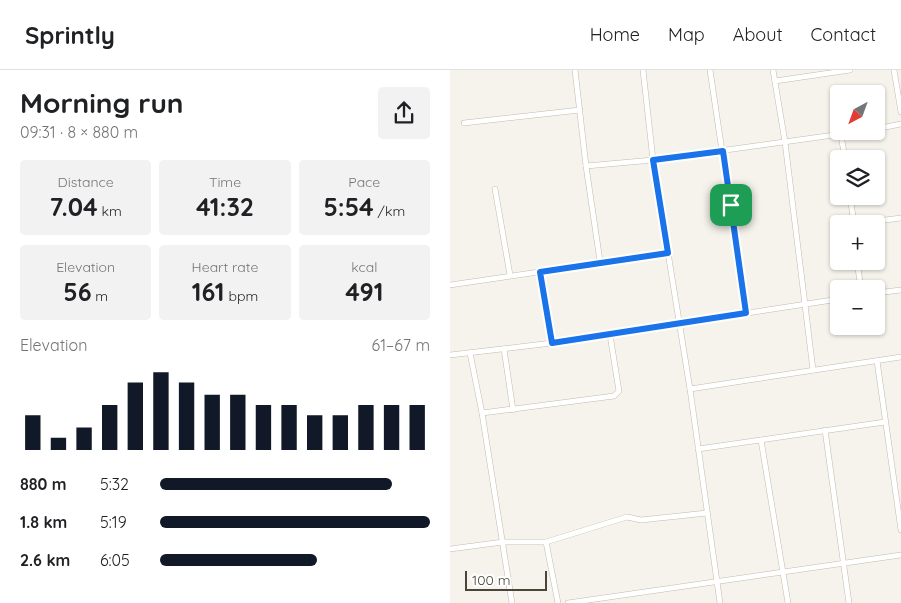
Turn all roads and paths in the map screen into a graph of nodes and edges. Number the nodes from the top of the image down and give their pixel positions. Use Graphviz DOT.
graph roads {
  1 [pos="575,70"];
  2 [pos="643,70"];
  3 [pos="710,70"];
  4 [pos="773,70"];
  5 [pos="850,70"];
  6 [pos="894,70"];
  7 [pos="775,81"];
  8 [pos="901,105"];
  9 [pos="580,110"];
  10 [pos="901,112"];
  11 [pos="464,123"];
  12 [pos="901,124"];
  13 [pos="885,127"];
  14 [pos="830,136"];
  15 [pos="785,142"];
  16 [pos="723,151"];
  17 [pos="653,160"];
  18 [pos="586,166"];
  19 [pos="495,189"];
  20 [pos="901,218"];
  21 [pos="885,220"];
  22 [pos="668,253"];
  23 [pos="600,261"];
  24 [pos="540,272"];
  25 [pos="510,275"];
  26 [pos="450,285"];
  27 [pos="901,290"];
  28 [pos="885,292"];
  29 [pos="830,300"];
  30 [pos="804,305"];
  31 [pos="746,313"];
  32 [pos="679,322"];
  33 [pos="610,335"];
  34 [pos="552,343"];
  35 [pos="504,349"];
  36 [pos="470,353"];
  37 [pos="450,356"];
  38 [pos="901,357"];
  39 [pos="877,360"];
  40 [pos="812,370"];
  41 [pos="690,389"];
  42 [pos="513,410"];
  43 [pos="482,413"];
  44 [pos="885,422"];
  45 [pos="825,430"];
  46 [pos="761,440"];
  47 [pos="698,449"];
  48 [pos="898,496"];
  49 [pos="707,513"];
  50 [pos="901,530"];
  51 [pos="503,542"];
  52 [pos="546,542"];
  53 [pos="450,549"];
  54 [pos="901,555"];
  55 [pos="844,563"];
  56 [pos="783,572"];
  57 [pos="716,582"];
  58 [pos="611,600"];
  59 [pos="512,603"];
  60 [pos="558,603"];
  61 [pos="568,603"];
  62 [pos="720,603"];
  63 [pos="788,603"];
  64 [pos="849,603"];
  1 -- 9 [label="street"];
  2 -- 17 [label="street"];
  3 -- 16 [label="street"];
  4 -- 7 [label="street"];
  5 -- 7 [label="street"];
  6 -- 8 [label="street"];
  7 -- 15 [label="street"];
  8 -- 10 [label="street"];
  9 -- 11 [label="street"];
  9 -- 18 [label="street"];
  12 -- 13 [label="street"];
  14 -- 15 [label="street"];
  15 -- 16 [label="street"];
  15 -- 30 [label="street"];
  16 -- 17 [label="street"];
  16 -- 31 [label="street"];
  17 -- 18 [label="street"];
  17 -- 22 [label="street"];
  18 -- 23 [label="street"];
  19 -- 25 [label="street"];
  20 -- 21 [label="street"];
  22 -- 23 [label="street"];
  22 -- 32 [label="street"];
  23 -- 24 [label="street"];
  24 -- 25 [label="street"];
  24 -- 34 [label="street"];
  25 -- 26 [label="street"];
  27 -- 28 [label="street"];
  29 -- 30 [label="street"];
  30 -- 31 [label="street"];
  30 -- 40 [label="street"];
  31 -- 32 [label="street"];
  32 -- 33 [label="street"];
  32 -- 41 [label="street"];
  33 -- 34 [label="street"];
  33 -- 42 [label="street"];
  34 -- 35 [label="street"];
  35 -- 36 [label="street"];
  35 -- 42 [label="street"];
  36 -- 37 [label="street"];
  36 -- 43 [label="street"];
  38 -- 39 [label="street"];
  39 -- 40 [label="street"];
  39 -- 44 [label="street"];
  40 -- 41 [label="street"];
  41 -- 47 [label="street"];
  42 -- 43 [label="street"];
  43 -- 51 [label="street"];
  44 -- 45 [label="street"];
  44 -- 48 [label="street"];
  45 -- 46 [label="street"];
  45 -- 55 [label="street"];
  46 -- 47 [label="street"];
  46 -- 56 [label="street"];
  47 -- 49 [label="street"];
  48 -- 50 [label="street"];
  49 -- 52 [label="street"];
  49 -- 57 [label="street"];
  51 -- 52 [label="street"];
  51 -- 53 [label="street"];
  51 -- 59 [label="street"];
  52 -- 60 [label="street"];
  54 -- 55 [label="street"];
  55 -- 56 [label="street"];
  55 -- 64 [label="street"];
  56 -- 57 [label="street"];
  56 -- 63 [label="street"];
  57 -- 58 [label="street"];
  57 -- 62 [label="street"];
  58 -- 61 [label="street"];
}
